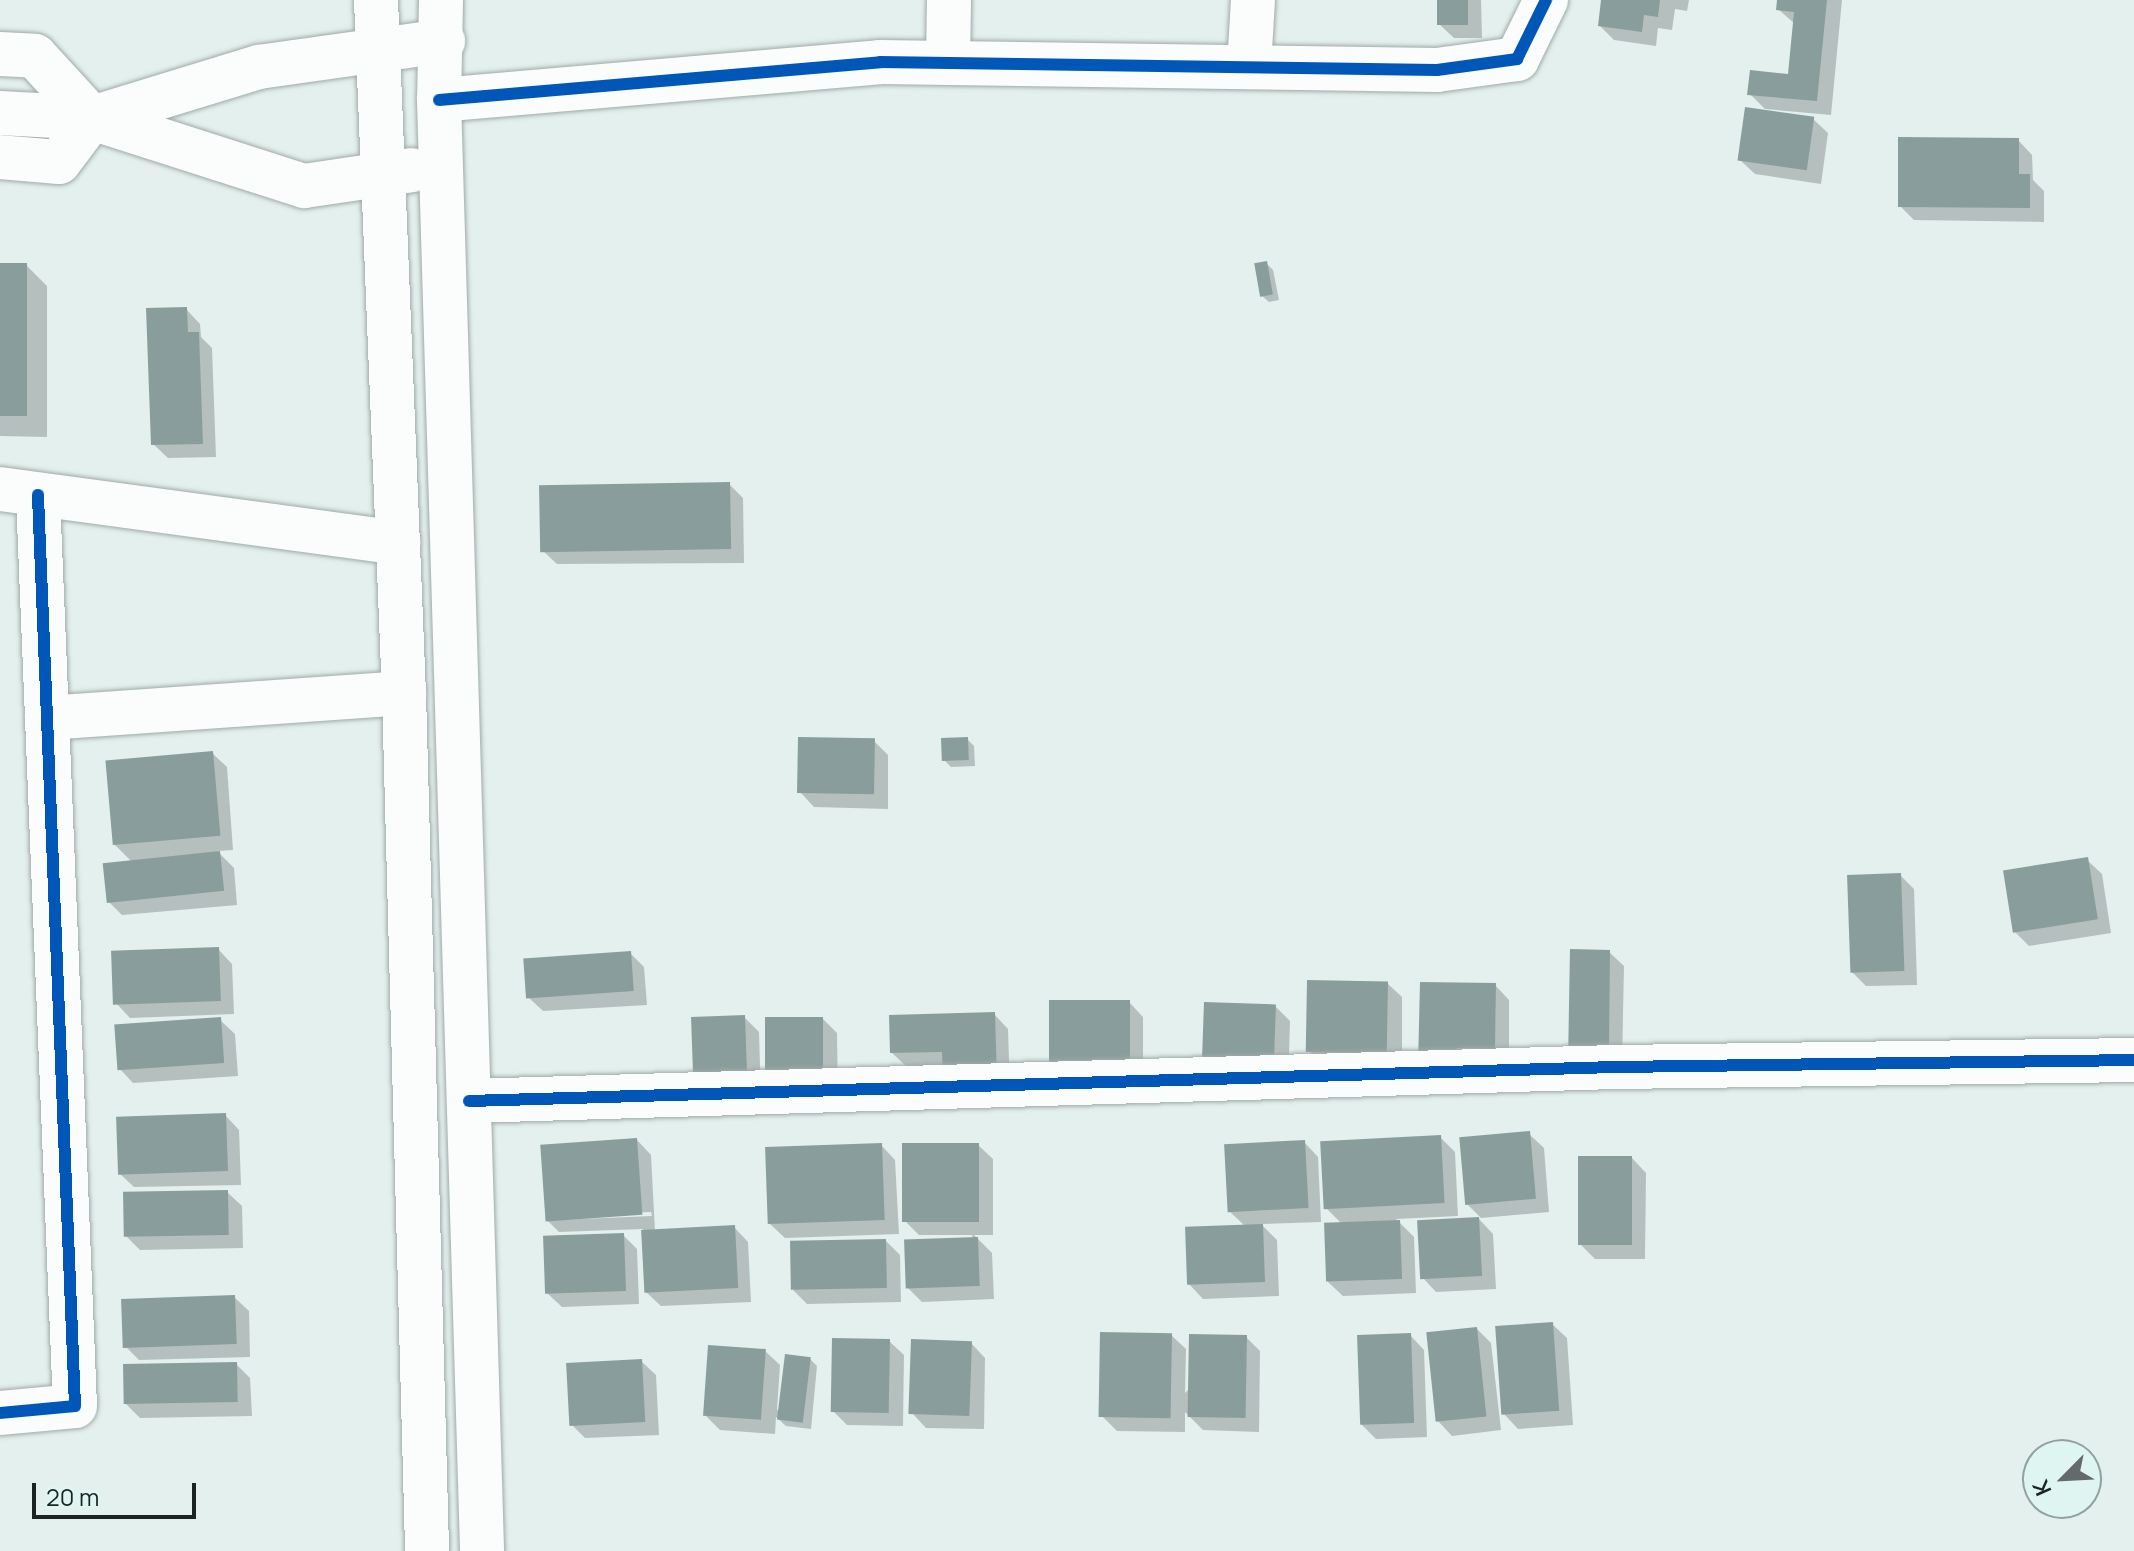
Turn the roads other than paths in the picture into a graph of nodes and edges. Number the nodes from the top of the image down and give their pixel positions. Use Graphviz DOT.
graph roads {
  1 [pos="376,0"];
  2 [pos="949,0"];
  3 [pos="1253,0"];
  4 [pos="1546,0"];
  5 [pos="442,20"];
  6 [pos="378,48"];
  7 [pos="0,54"];
  8 [pos="948,63"];
  9 [pos="1249,67"];
  10 [pos="439,100"];
  11 [pos="0,113"];
  12 [pos="92,118"];
  13 [pos="0,157"];
  14 [pos="442,164"];
  15 [pos="383,176"];
  16 [pos="19,492"];
  17 [pos="398,543"];
  18 [pos="404,693"];
  19 [pos="47,718"];
  20 [pos="2134,1060"];
  21 [pos="469,1101"];
  22 [pos="0,1413"];
  23 [pos="427,1551"];
  24 [pos="482,1551"];
  1 -- 6 [label="street"];
  2 -- 8 [label="street"];
  3 -- 9 [label="street"];
  4 -- 9 [label="street"];
  5 -- 6 [label="street"];
  5 -- 10 [label="street"];
  6 -- 12 [label="street"];
  6 -- 15 [label="street"];
  7 -- 12 [label="street"];
  8 -- 9 [label="street"];
  8 -- 10 [label="street"];
  10 -- 14 [label="street"];
  11 -- 12 [label="street"];
  12 -- 13 [label="street"];
  12 -- 15 [label="street"];
  14 -- 15 [label="street"];
  14 -- 21 [label="street"];
  15 -- 17 [label="street"];
  16 -- 17 [label="street"];
  16 -- 19 [label="street"];
  17 -- 18 [label="street"];
  18 -- 19 [label="street"];
  18 -- 23 [label="street"];
  19 -- 22 [label="street"];
  20 -- 21 [label="street"];
  21 -- 24 [label="street"];
}
